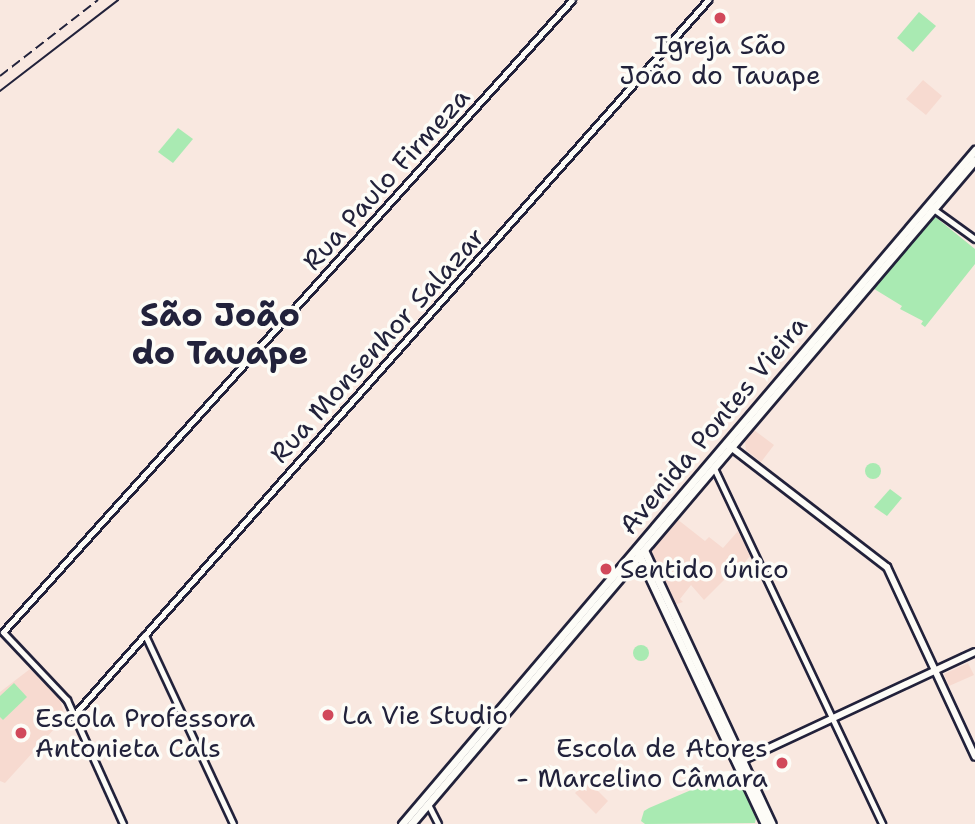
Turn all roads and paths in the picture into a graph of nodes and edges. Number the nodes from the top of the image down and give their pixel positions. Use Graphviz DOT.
graph roads {
  1 [pos="572,0"];
  2 [pos="708,0"];
  3 [pos="975,150"];
  4 [pos="975,160"];
  5 [pos="931,207"];
  6 [pos="975,239"];
  7 [pos="728,445"];
  8 [pos="715,468"];
  9 [pos="639,552"];
  10 [pos="145,635"];
  11 [pos="975,652"];
  12 [pos="935,671"];
  13 [pos="74,715"];
  14 [pos="834,718"];
  15 [pos="975,757"];
  16 [pos="739,762"];
  17 [pos="428,804"];
  18 [pos="123,824"];
  19 [pos="233,824"];
  20 [pos="402,824"];
  21 [pos="411,824"];
  22 [pos="438,824"];
  23 [pos="765,824"];
  24 [pos="772,824"];
  25 [pos="882,824"];
  1 -- 13 [label="street, Rua Paulo Firmeza"];
  2 -- 10 [label="street, Rua Monsenhor Salazar"];
  3 -- 5 [label="main road, Avenida Pontes Vieira"];
  4 -- 5 [label="main road, Avenida Pontes Vieira"];
  5 -- 6 [label="street"];
  5 -- 7 [label="main road, Avenida Pontes Vieira"];
  7 -- 8 [label="main road, Avenida Pontes Vieira"];
  7 -- 9 [label="main road, Avenida Pontes Vieira"];
  7 -- 12 [label="main road"];
  8 -- 9 [label="main road, Avenida Pontes Vieira"];
  8 -- 14 [label="street"];
  9 -- 16 [label="main road"];
  9 -- 17 [label="main road, Avenida Pontes Vieira"];
  9 -- 20 [label="main road, Avenida Pontes Vieira"];
  10 -- 13 [label="street, Rua Monsenhor Salazar"];
  10 -- 19 [label="street"];
  11 -- 12 [label="main road"];
  12 -- 14 [label="main road"];
  12 -- 15 [label="main road"];
  13 -- 18 [label="street"];
  14 -- 16 [label="main road"];
  14 -- 25 [label="street"];
  16 -- 23 [label="main road"];
  16 -- 24 [label="main road"];
  17 -- 21 [label="main road, Avenida Pontes Vieira"];
  17 -- 22 [label="street"];
}
